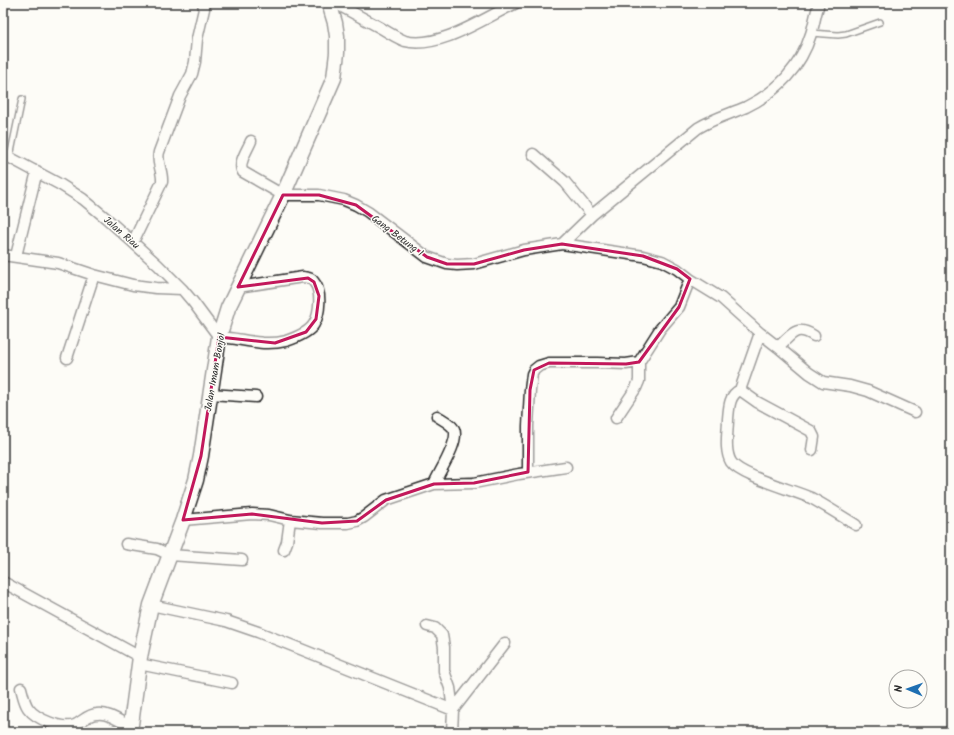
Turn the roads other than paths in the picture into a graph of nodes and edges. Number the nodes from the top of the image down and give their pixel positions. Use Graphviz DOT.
graph roads {
  1 [pos="203,3"];
  2 [pos="329,3"];
  3 [pos="335,3"];
  4 [pos="516,3"];
  5 [pos="818,7"];
  6 [pos="880,22"];
  7 [pos="811,33"];
  8 [pos="22,99"];
  9 [pos="251,141"];
  10 [pos="533,154"];
  11 [pos="7,155"];
  12 [pos="37,171"];
  13 [pos="283,195"];
  14 [pos="592,215"];
  15 [pos="133,242"];
  16 [pos="562,244"];
  17 [pos="3,255"];
  18 [pos="16,256"];
  19 [pos="94,275"];
  20 [pos="690,279"];
  21 [pos="238,287"];
  22 [pos="182,289"];
  23 [pos="760,333"];
  24 [pos="814,336"];
  25 [pos="219,337"];
  26 [pos="778,347"];
  27 [pos="67,358"];
  28 [pos="639,362"];
  29 [pos="740,390"];
  30 [pos="210,394"];
  31 [pos="256,397"];
  32 [pos="915,412"];
  33 [pos="437,416"];
  34 [pos="616,418"];
  35 [pos="812,450"];
  36 [pos="566,467"];
  37 [pos="528,472"];
  38 [pos="434,484"];
  39 [pos="183,520"];
  40 [pos="290,520"];
  41 [pos="856,525"];
  42 [pos="126,544"];
  43 [pos="284,550"];
  44 [pos="170,555"];
  45 [pos="242,560"];
  46 [pos="3,582"];
  47 [pos="151,605"];
  48 [pos="427,626"];
  49 [pos="505,643"];
  50 [pos="139,660"];
  51 [pos="232,683"];
  52 [pos="21,688"];
  53 [pos="453,710"];
  54 [pos="130,729"];
  55 [pos="452,732"];
  1 -- 15 [label="street"];
  2 -- 13 [label="main road, Jalan Imam Bonjol"];
  3 -- 4 [label="street"];
  5 -- 7 [label="street"];
  6 -- 7 [label="lane"];
  7 -- 14 [label="street"];
  8 -- 11 [label="lane"];
  9 -- 13 [label="street"];
  10 -- 14 [label="street"];
  11 -- 12 [label="street, Jalan Riau"];
  12 -- 15 [label="street, Jalan Riau"];
  12 -- 18 [label="street"];
  13 -- 16 [label="street, Gang Betung 1"];
  13 -- 21 [label="main road, Jalan Imam Bonjol"];
  14 -- 16 [label="street"];
  15 -- 22 [label="street, Jalan Riau"];
  16 -- 20 [label="street, Gang Betung 1"];
  17 -- 18 [label="street"];
  18 -- 19 [label="street"];
  19 -- 22 [label="street"];
  19 -- 27 [label="street"];
  20 -- 23 [label="street, Gang Betung 1"];
  20 -- 28 [label="street"];
  21 -- 25 [label="main road, Jalan Imam Bonjol"];
  21 -- 25 [label="street"];
  22 -- 25 [label="street, Jalan Riau"];
  23 -- 26 [label="street, Gang Betung 1"];
  23 -- 29 [label="street"];
  24 -- 26 [label="street"];
  25 -- 30 [label="main road, Jalan Imam Bonjol"];
  26 -- 32 [label="street, Gang Betung 1"];
  28 -- 34 [label="street"];
  28 -- 37 [label="street"];
  29 -- 35 [label="street"];
  29 -- 41 [label="street"];
  30 -- 31 [label="street"];
  30 -- 39 [label="main road, Jalan Imam Bonjol"];
  33 -- 38 [label="street"];
  36 -- 37 [label="street"];
  37 -- 38 [label="street"];
  38 -- 40 [label="street"];
  39 -- 40 [label="street"];
  39 -- 44 [label="main road, Jalan Imam Bonjol"];
  40 -- 43 [label="street"];
  42 -- 44 [label="street"];
  44 -- 45 [label="street"];
  44 -- 47 [label="main road, Jalan Imam Bonjol"];
  46 -- 50 [label="street"];
  47 -- 50 [label="main road, Jalan Imam Bonjol"];
  47 -- 53 [label="street"];
  48 -- 53 [label="street"];
  49 -- 53 [label="street"];
  50 -- 51 [label="street"];
  50 -- 54 [label="main road, Jalan Imam Bonjol"];
  52 -- 54 [label="street"];
  53 -- 55 [label="street"];
}
